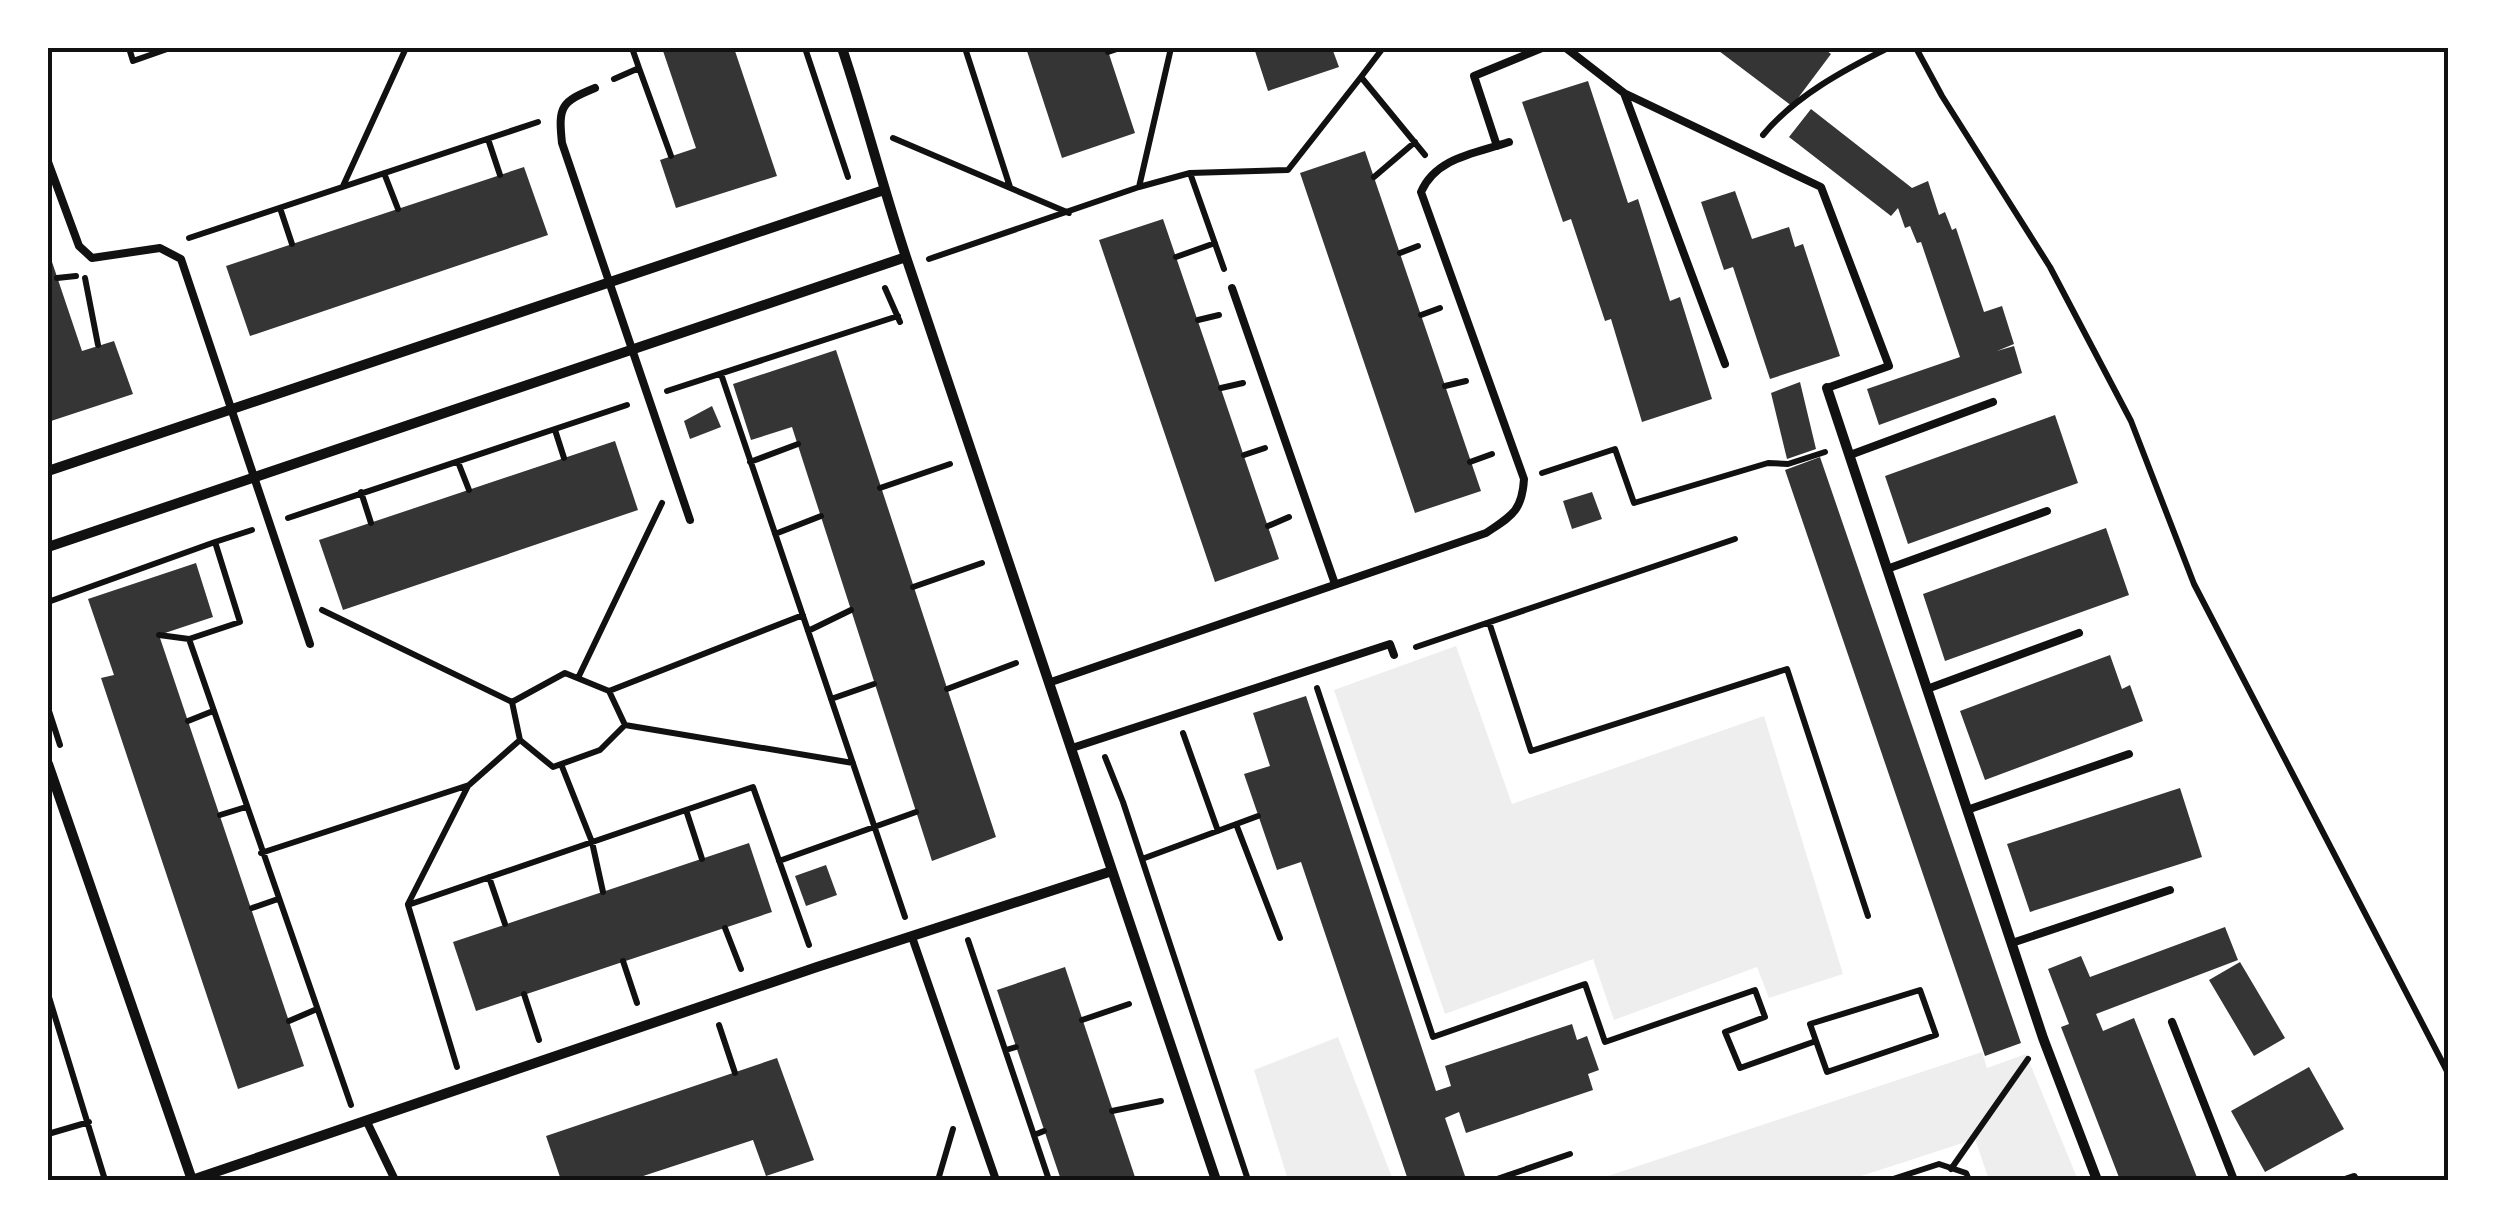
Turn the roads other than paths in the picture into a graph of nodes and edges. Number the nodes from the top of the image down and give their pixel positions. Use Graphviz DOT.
graph roads {
  1 [pos="842,48"];
  2 [pos="1542,48"];
  3 [pos="1566,48"];
  4 [pos="595,88"];
  5 [pos="1624,92"];
  6 [pos="1509,142"];
  7 [pos="1497,146"];
  8 [pos="48,162"];
  9 [pos="884,190"];
  10 [pos="906,258"];
  11 [pos="608,284"];
  12 [pos="1232,288"];
  13 [pos="630,351"];
  14 [pos="1726,364"];
  15 [pos="1827,388"];
  16 [pos="1993,402"];
  17 [pos="232,408"];
  18 [pos="1850,455"];
  19 [pos="48,470"];
  20 [pos="254,479"];
  21 [pos="2047,511"];
  22 [pos="690,520"];
  23 [pos="48,547"];
  24 [pos="1887,569"];
  25 [pos="1335,584"];
  26 [pos="2079,634"];
  27 [pos="310,644"];
  28 [pos="1394,655"];
  29 [pos="1051,682"];
  30 [pos="1927,689"];
  31 [pos="1072,748"];
  32 [pos="2129,754"];
  33 [pos="48,764"];
  34 [pos="1967,810"];
  35 [pos="1112,871"];
  36 [pos="2170,890"];
  37 [pos="912,937"];
  38 [pos="2012,944"];
  39 [pos="2172,1022"];
  40 [pos="367,1122"];
  41 [pos="192,1180"];
  42 [pos="395,1180"];
  43 [pos="996,1180"];
  44 [pos="1216,1180"];
  45 [pos="2097,1180"];
  46 [pos="2234,1180"];
  1 -- 9 [label="street"];
  2 -- 7 [label="lane"];
  3 -- 5 [label="lane"];
  4 -- 11 [label="lane"];
  5 -- 14 [label="lane"];
  5 -- 15 [label="lane"];
  6 -- 7 [label="lane"];
  7 -- 25 [label="lane"];
  8 -- 17 [label="lane"];
  9 -- 10 [label="street"];
  9 -- 11 [label="street"];
  10 -- 13 [label="street"];
  10 -- 29 [label="street"];
  11 -- 13 [label="lane"];
  11 -- 17 [label="street"];
  12 -- 25 [label="lane"];
  13 -- 20 [label="street"];
  13 -- 22 [label="lane"];
  15 -- 18 [label="street"];
  16 -- 18 [label="lane"];
  17 -- 19 [label="street"];
  17 -- 20 [label="lane"];
  18 -- 24 [label="street"];
  20 -- 23 [label="street"];
  20 -- 27 [label="lane"];
  21 -- 24 [label="lane"];
  24 -- 30 [label="street"];
  25 -- 29 [label="lane"];
  26 -- 30 [label="lane"];
  28 -- 31 [label="lane"];
  29 -- 31 [label="street"];
  30 -- 34 [label="street"];
  31 -- 35 [label="street"];
  32 -- 34 [label="lane"];
  33 -- 41 [label="street"];
  34 -- 38 [label="street"];
  35 -- 37 [label="street"];
  35 -- 44 [label="street"];
  36 -- 38 [label="lane"];
  37 -- 40 [label="street"];
  37 -- 43 [label="lane"];
  38 -- 45 [label="street"];
  39 -- 46 [label="lane"];
  40 -- 41 [label="street"];
  40 -- 42 [label="lane"];
}
